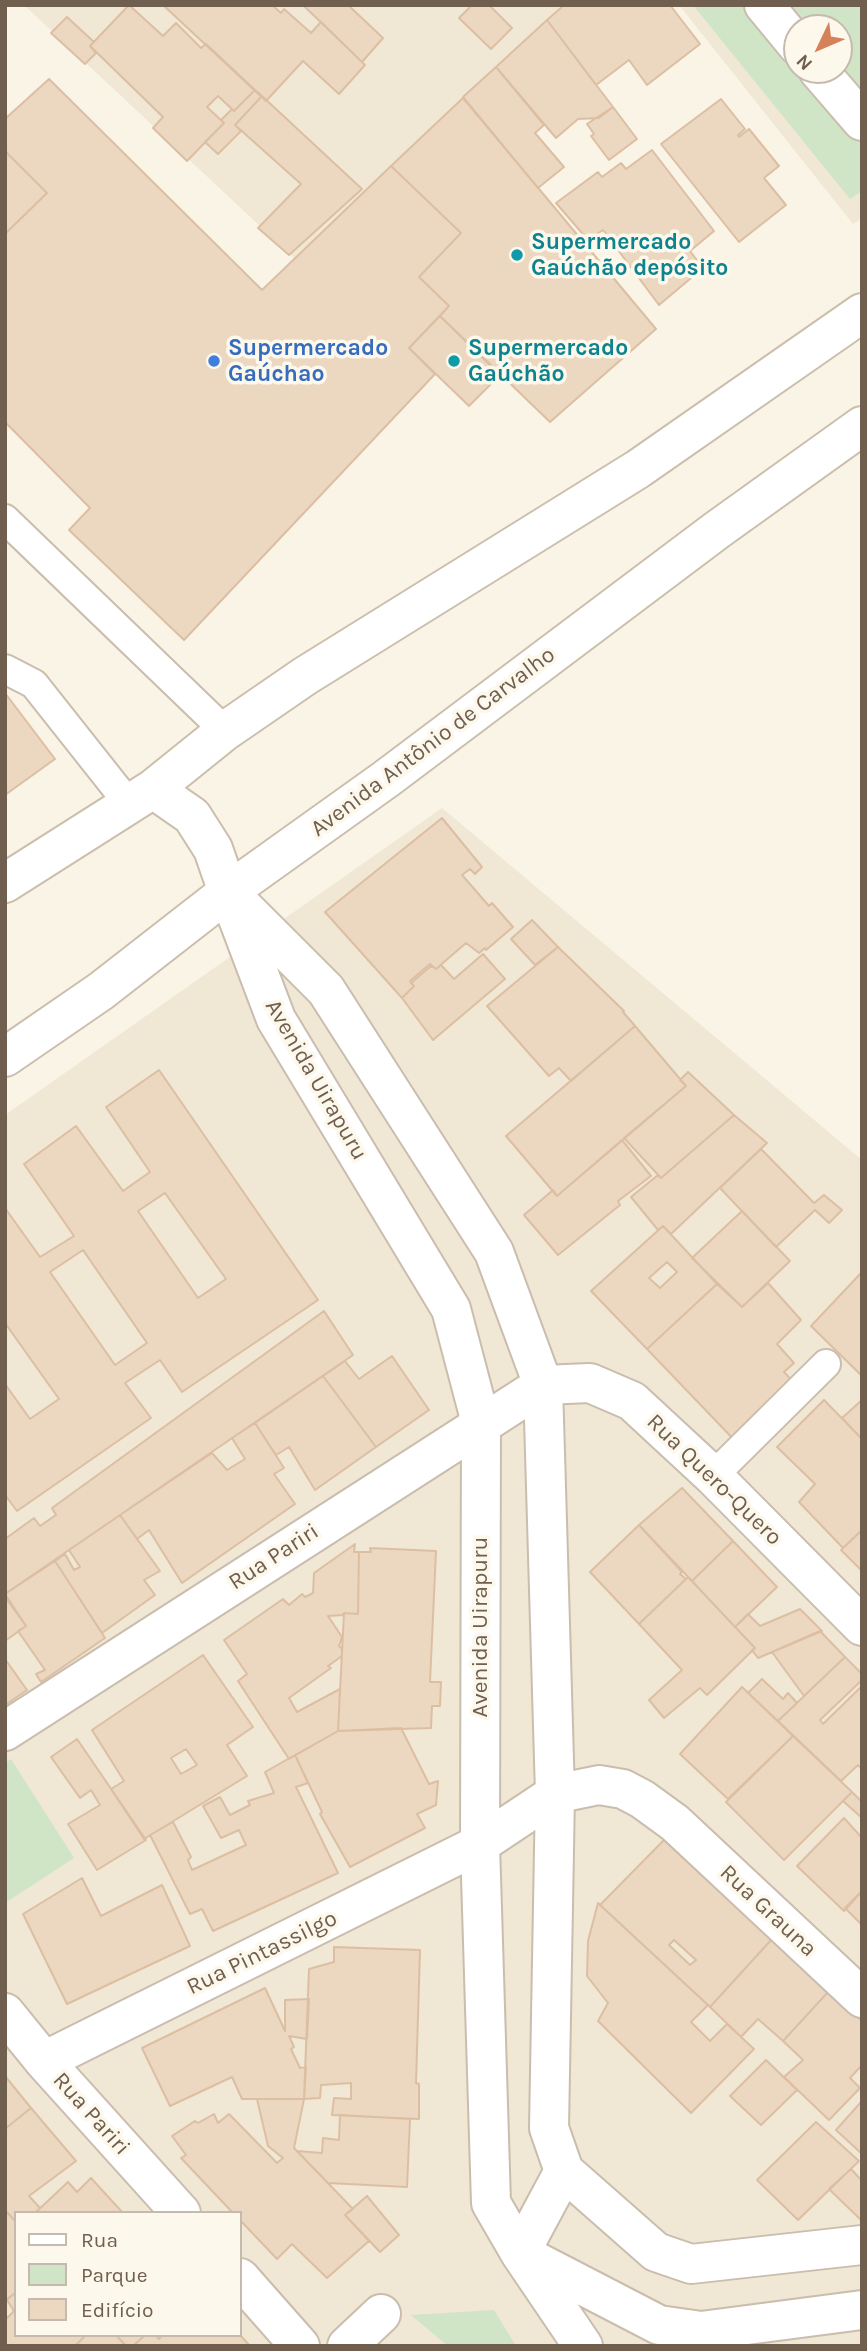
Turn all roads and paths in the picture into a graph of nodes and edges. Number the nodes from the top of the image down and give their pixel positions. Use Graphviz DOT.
graph roads {
  1 [pos="764,5"];
  2 [pos="783,28"];
  3 [pos="830,84"];
  4 [pos="862,121"];
  5 [pos="862,313"];
  6 [pos="862,426"];
  7 [pos="5,519"];
  8 [pos="5,669"];
  9 [pos="225,731"];
  10 [pos="141,797"];
  11 [pos="5,883"];
  12 [pos="228,892"];
  13 [pos="8,1051"];
  14 [pos="825,1364"];
  15 [pos="543,1385"];
  16 [pos="481,1423"];
  17 [pos="713,1476"];
  18 [pos="862,1626"];
  19 [pos="5,1731"];
  20 [pos="555,1794"];
  21 [pos="480,1844"];
  22 [pos="862,1998"];
  23 [pos="5,2013"];
  24 [pos="44,2061"];
  25 [pos="564,2171"];
  26 [pos="178,2211"];
  27 [pos="862,2245"];
  28 [pos="520,2253"];
  29 [pos="242,2280"];
  30 [pos="862,2309"];
  31 [pos="381,2314"];
  32 [pos="300,2346"];
  33 [pos="347,2346"];
  34 [pos="583,2346"];
  1 -- 2 [label="street"];
  3 -- 4 [label="street"];
  5 -- 9 [label="street"];
  6 -- 12 [label="street, Avenida Antônio de Carvalho"];
  7 -- 9 [label="lane"];
  8 -- 10 [label="lane"];
  9 -- 10 [label="street"];
  10 -- 11 [label="street"];
  10 -- 12 [label="street"];
  12 -- 13 [label="street, Avenida Antônio de Carvalho"];
  12 -- 15 [label="street, Avenida Uirapuru"];
  12 -- 16 [label="street, Avenida Uirapuru"];
  14 -- 17 [label="lane"];
  15 -- 16 [label="street, Rua Pariri"];
  15 -- 17 [label="street, Rua Quero-Quero"];
  15 -- 20 [label="street, Avenida Uirapuru"];
  16 -- 19 [label="street, Rua Pariri"];
  16 -- 21 [label="street, Avenida Uirapuru"];
  17 -- 18 [label="street, Rua Quero-Quero"];
  20 -- 21 [label="street, Rua Pintassilgo"];
  20 -- 22 [label="street, Rua Grauna"];
  20 -- 25 [label="street, Avenida Uirapuru"];
  21 -- 24 [label="street, Rua Pintassilgo"];
  21 -- 28 [label="street, Avenida Uirapuru"];
  23 -- 24 [label="street, Rua Pariri"];
  24 -- 26 [label="street, Rua Pariri"];
  25 -- 27 [label="street"];
  25 -- 28 [label="street"];
  28 -- 30 [label="street"];
  28 -- 34 [label="street, Avenida Uirapuru"];
  29 -- 32 [label="street"];
  31 -- 33 [label="street"];
}
